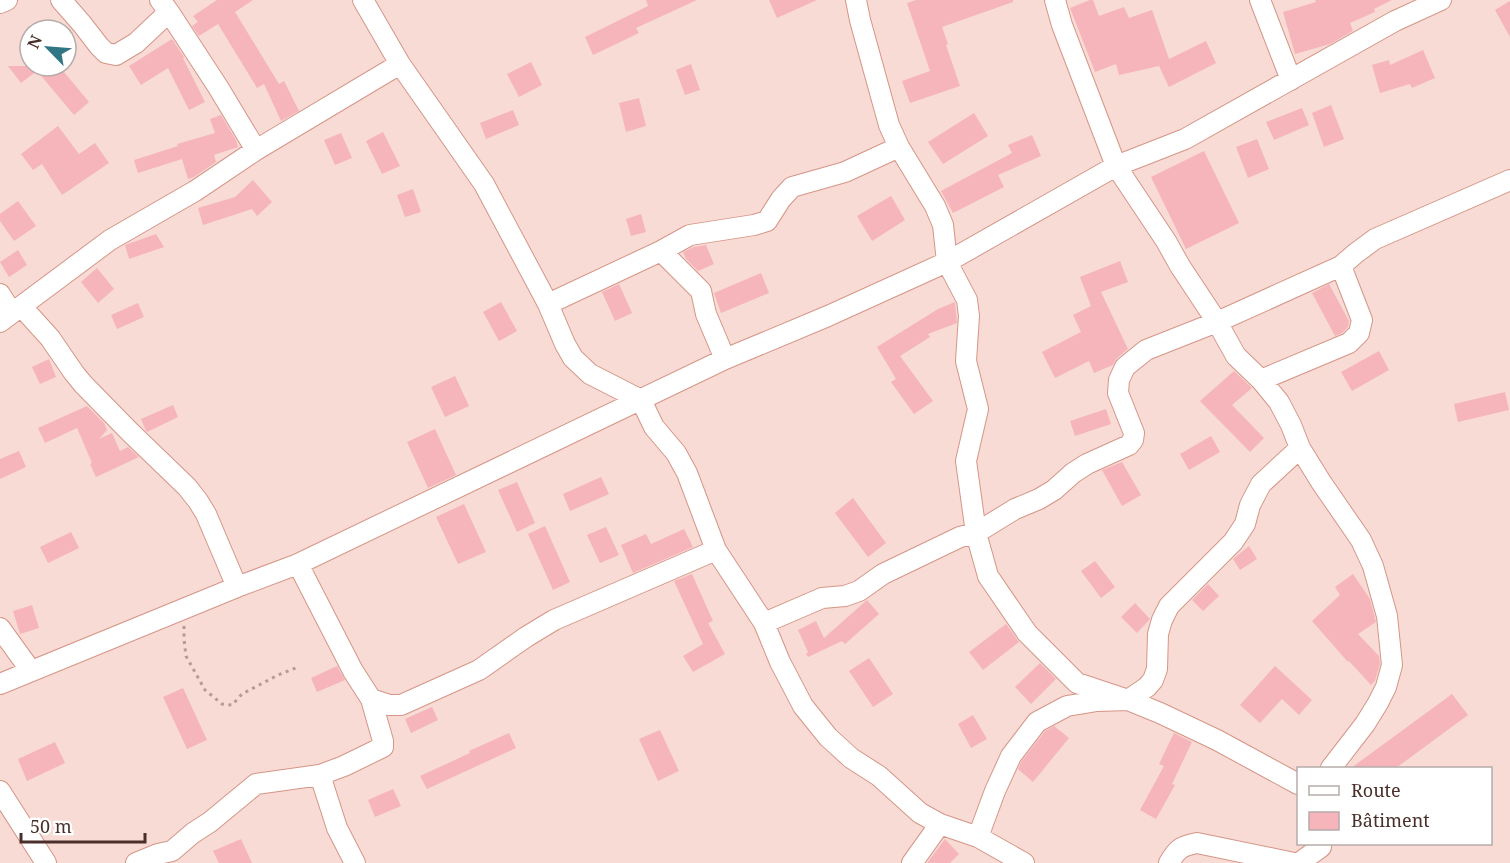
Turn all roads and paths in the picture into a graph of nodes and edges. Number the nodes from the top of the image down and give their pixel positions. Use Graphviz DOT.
graph roads {
  1 [pos="8,0"];
  2 [pos="61,0"];
  3 [pos="363,0"];
  4 [pos="856,0"];
  5 [pos="1055,0"];
  6 [pos="1260,0"];
  7 [pos="1441,0"];
  8 [pos="0,3"];
  9 [pos="164,6"];
  10 [pos="400,64"];
  11 [pos="1291,80"];
  12 [pos="899,147"];
  13 [pos="256,150"];
  14 [pos="1116,166"];
  15 [pos="1510,180"];
  16 [pos="661,251"];
  17 [pos="947,262"];
  18 [pos="1341,266"];
  19 [pos="0,294"];
  20 [pos="548,304"];
  21 [pos="11,314"];
  22 [pos="1217,322"];
  23 [pos="725,359"];
  24 [pos="1261,380"];
  25 [pos="641,400"];
  26 [pos="1300,448"];
  27 [pos="975,533"];
  28 [pos="716,550"];
  29 [pos="298,564"];
  30 [pos="237,587"];
  31 [pos="184,609"];
  32 [pos="764,623"];
  33 [pos="0,628"];
  34 [pos="298,668"];
  35 [pos="31,671"];
  36 [pos="0,684"];
  37 [pos="370,699"];
  38 [pos="1128,700"];
  39 [pos="1332,767"];
  40 [pos="320,775"];
  41 [pos="1297,783"];
  42 [pos="0,791"];
  43 [pos="940,824"];
  44 [pos="978,837"];
  45 [pos="1324,851"];
  46 [pos="46,863"];
  47 [pos="136,863"];
  48 [pos="355,863"];
  49 [pos="912,863"];
  50 [pos="1024,863"];
  51 [pos="1169,863"];
  52 [pos="1294,863"];
  53 [pos="1299,863"];
  1 -- 8 [label="street"];
  2 -- 9 [label="street"];
  3 -- 10 [label="street"];
  4 -- 12 [label="street"];
  5 -- 14 [label="street"];
  6 -- 11 [label="street"];
  7 -- 11 [label="street"];
  9 -- 13 [label="street"];
  10 -- 13 [label="street"];
  10 -- 20 [label="street"];
  11 -- 14 [label="street"];
  12 -- 16 [label="street"];
  12 -- 17 [label="street"];
  13 -- 21 [label="street"];
  14 -- 17 [label="street"];
  14 -- 22 [label="street"];
  15 -- 18 [label="street"];
  16 -- 20 [label="street"];
  16 -- 23 [label="street"];
  17 -- 23 [label="street"];
  17 -- 27 [label="street"];
  18 -- 22 [label="street"];
  18 -- 24 [label="street"];
  19 -- 21 [label="street"];
  20 -- 25 [label="street"];
  21 -- 30 [label="street"];
  22 -- 24 [label="street"];
  22 -- 27 [label="street"];
  23 -- 25 [label="street"];
  24 -- 26 [label="street"];
  25 -- 28 [label="street"];
  25 -- 29 [label="street"];
  26 -- 38 [label="street"];
  26 -- 39 [label="street"];
  27 -- 32 [label="street"];
  27 -- 38 [label="street"];
  28 -- 32 [label="street"];
  28 -- 37 [label="street"];
  29 -- 30 [label="street"];
  29 -- 37 [label="street"];
  30 -- 31 [label="street"];
  31 -- 34 [label="path"];
  31 -- 35 [label="street"];
  32 -- 43 [label="street"];
  33 -- 35 [label="street"];
  35 -- 36 [label="street"];
  37 -- 40 [label="street"];
  38 -- 41 [label="street"];
  38 -- 44 [label="street"];
  40 -- 47 [label="street"];
  40 -- 48 [label="street"];
  42 -- 46 [label="street"];
  43 -- 44 [label="street"];
  43 -- 49 [label="street"];
  44 -- 50 [label="street"];
  45 -- 53 [label="street"];
  51 -- 52 [label="street"];
}
